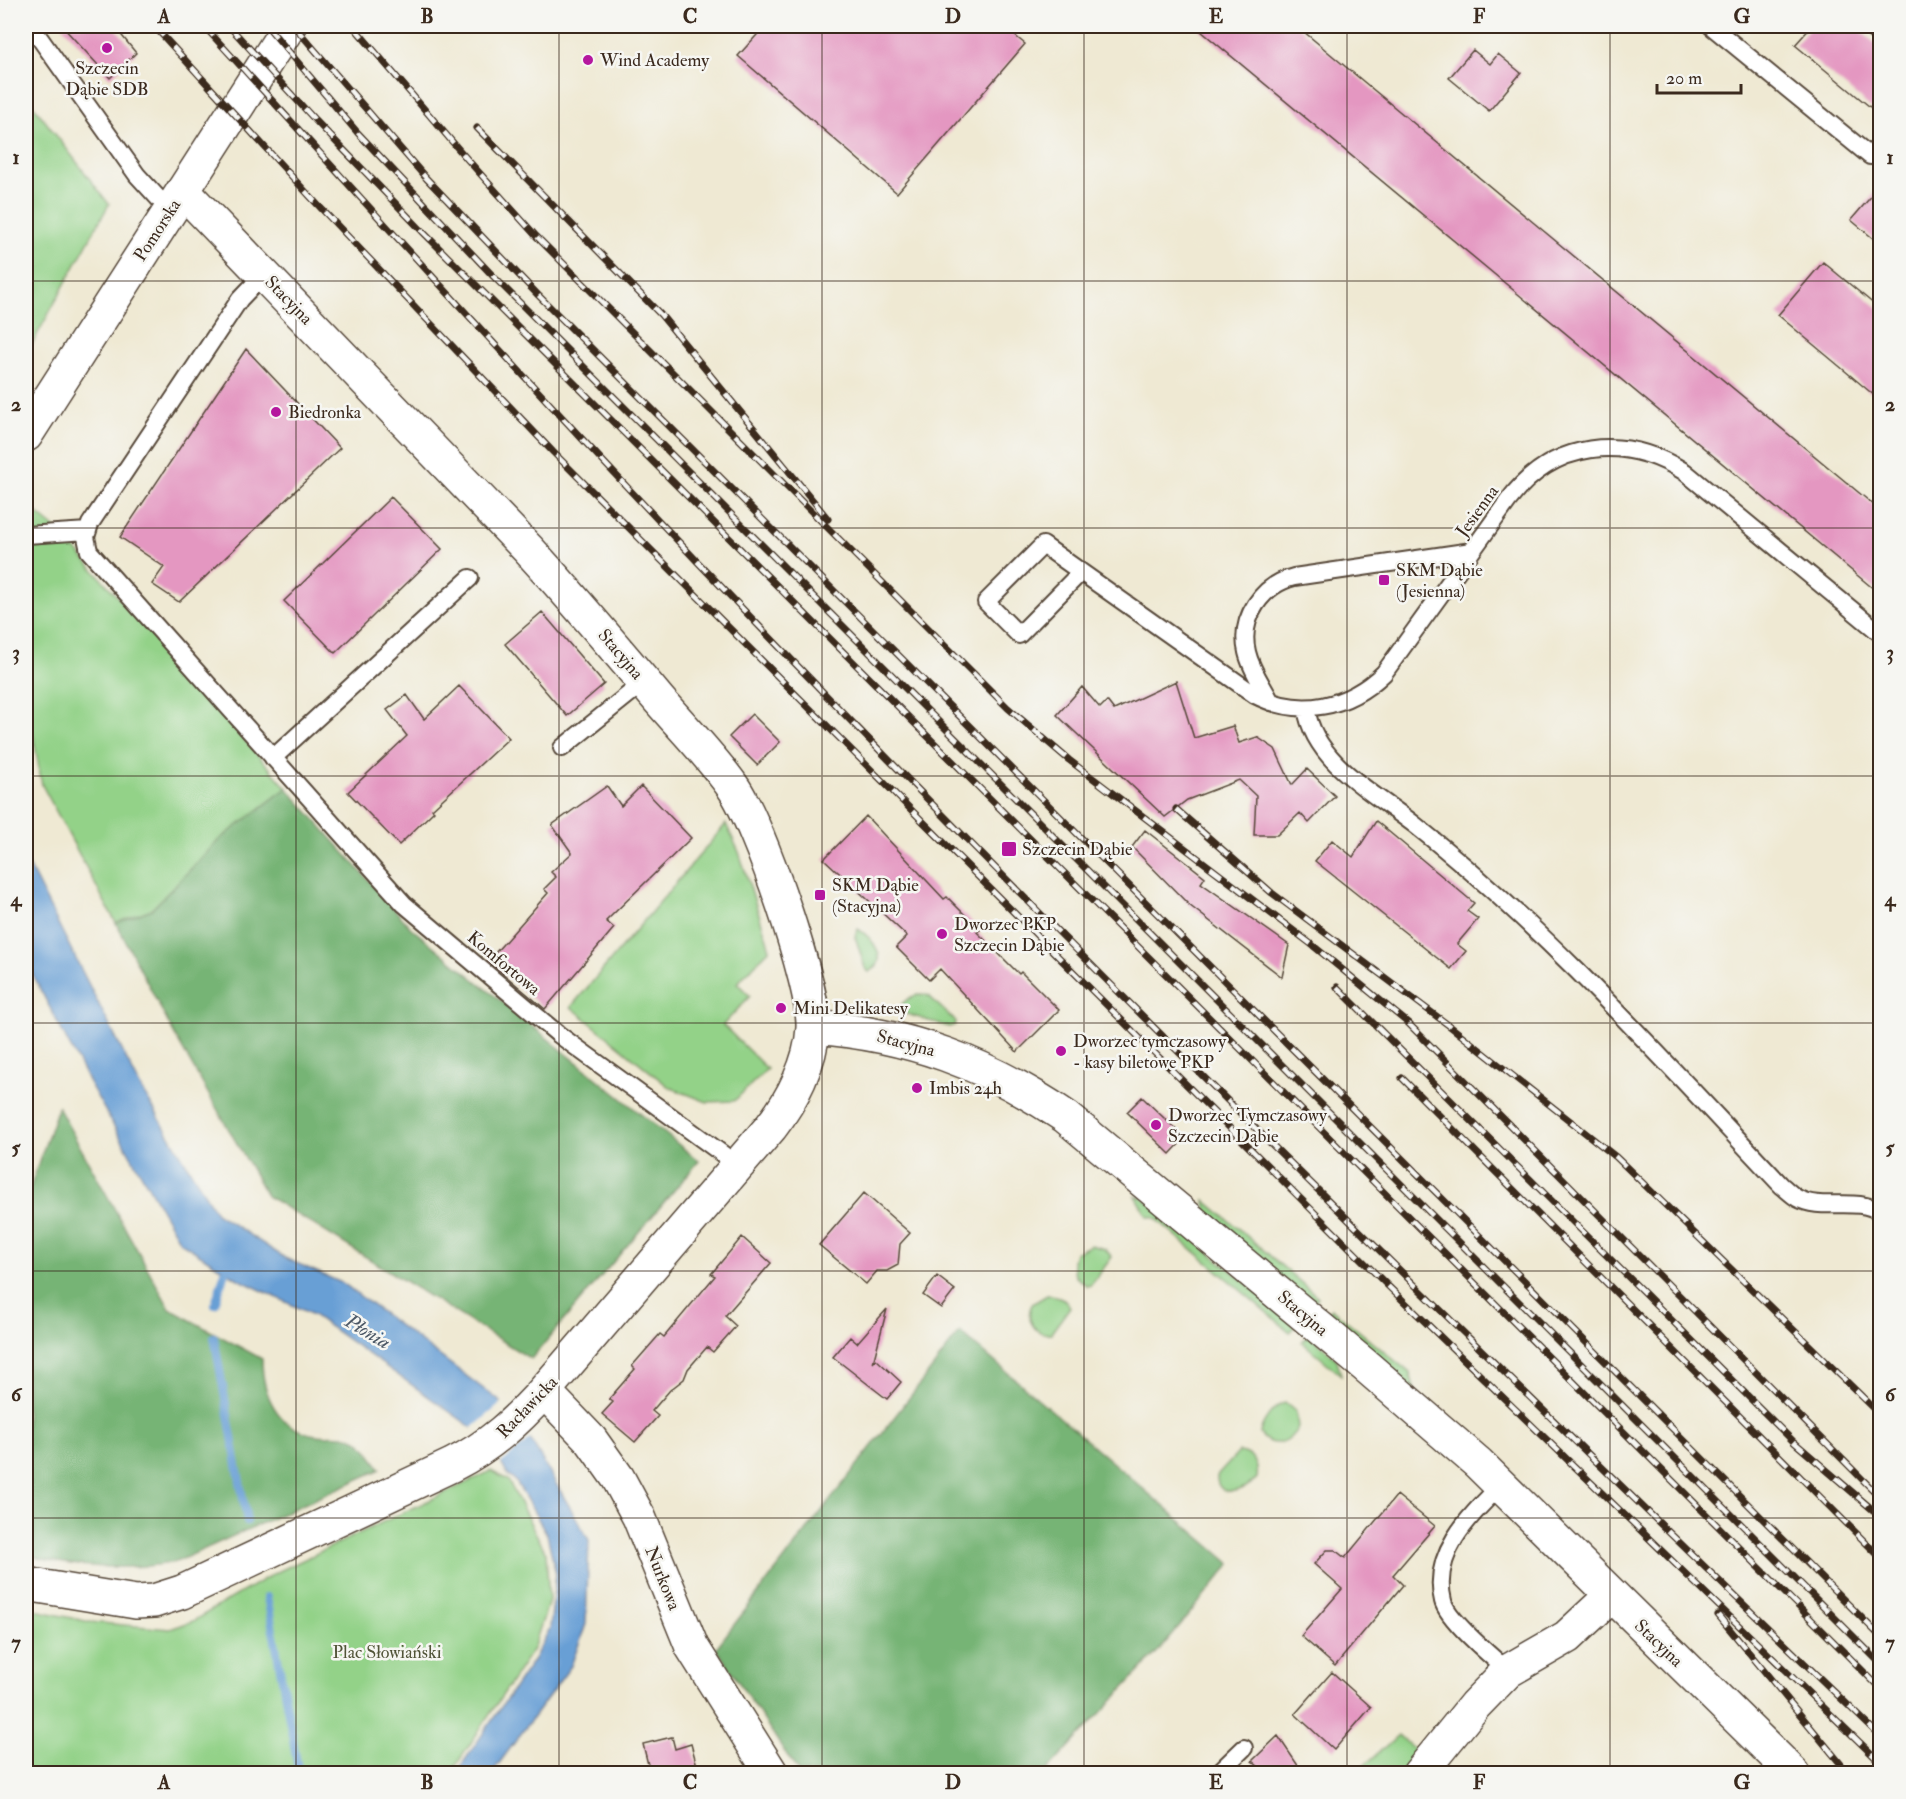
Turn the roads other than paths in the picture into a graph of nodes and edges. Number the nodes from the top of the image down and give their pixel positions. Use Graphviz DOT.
graph roads {
  1 [pos="31,26"];
  2 [pos="289,26"];
  3 [pos="1711,26"];
  4 [pos="1870,156"];
  5 [pos="176,201"];
  6 [pos="264,274"];
  7 [pos="26,435"];
  8 [pos="88,531"];
  9 [pos="26,535"];
  10 [pos="1472,551"];
  11 [pos="1081,572"];
  12 [pos="470,578"];
  13 [pos="1881,633"];
  14 [pos="644,682"];
  15 [pos="1271,702"];
  16 [pos="1306,708"];
  17 [pos="562,748"];
  18 [pos="273,758"];
  19 [pos="813,1027"];
  20 [pos="739,1166"];
  21 [pos="1881,1212"];
  22 [pos="534,1401"];
  23 [pos="1499,1486"];
  24 [pos="26,1584"];
  25 [pos="1611,1596"];
  26 [pos="1508,1671"];
  27 [pos="1244,1748"];
  28 [pos="772,1773"];
  29 [pos="1217,1773"];
  30 [pos="1419,1773"];
  31 [pos="1794,1773"];
  1 -- 5 [label="lane"];
  2 -- 5 [label="street, Pomorska"];
  3 -- 4 [label="lane"];
  5 -- 6 [label="street, Stacyjna"];
  5 -- 7 [label="street, Pomorska"];
  6 -- 8 [label="lane"];
  6 -- 14 [label="street, Stacyjna"];
  8 -- 9 [label="lane"];
  8 -- 18 [label="lane, Komfortowa"];
  10 -- 13 [label="lane, Jesienna"];
  10 -- 15 [label="lane"];
  10 -- 16 [label="lane, Jesienna"];
  11 -- 11 [label="lane, Jesienna"];
  11 -- 15 [label="lane, Jesienna"];
  12 -- 18 [label="lane"];
  14 -- 17 [label="lane"];
  14 -- 19 [label="street, Stacyjna"];
  15 -- 16 [label="lane, Jesienna"];
  16 -- 21 [label="lane"];
  18 -- 20 [label="lane, Komfortowa"];
  19 -- 20 [label="street, Racławicka"];
  19 -- 23 [label="street, Stacyjna"];
  20 -- 22 [label="street, Racławicka"];
  22 -- 24 [label="street, Racławicka"];
  22 -- 28 [label="street, Nurkowa"];
  23 -- 25 [label="street, Stacyjna"];
  23 -- 26 [label="lane"];
  25 -- 26 [label="street"];
  25 -- 31 [label="street, Stacyjna"];
  26 -- 30 [label="street"];
  27 -- 29 [label="lane"];
}
